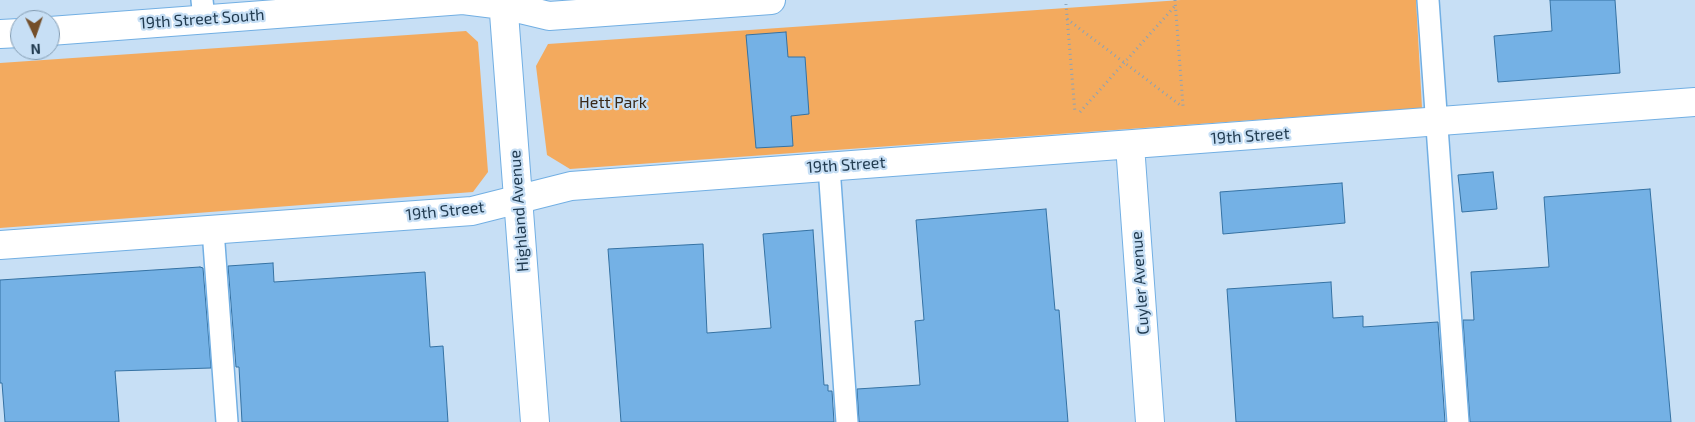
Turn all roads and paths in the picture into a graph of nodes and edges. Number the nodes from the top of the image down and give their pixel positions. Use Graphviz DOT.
graph roads {
  1 [pos="771,0"];
  2 [pos="1175,0"];
  3 [pos="1428,0"];
  4 [pos="503,3"];
  5 [pos="1066,4"];
  6 [pos="1176,6"];
  7 [pos="203,10"];
  8 [pos="1067,19"];
  9 [pos="60,30"];
  10 [pos="1125,63"];
  11 [pos="1695,102"];
  12 [pos="1183,107"];
  13 [pos="1183,114"];
  14 [pos="1437,121"];
  15 [pos="1130,145"];
  16 [pos="829,166"];
  17 [pos="518,199"];
  18 [pos="213,230"];
  19 [pos="0,246"];
  20 [pos="227,422"];
  21 [pos="534,422"];
  22 [pos="847,422"];
  23 [pos="1150,422"];
  24 [pos="1458,422"];
  1 -- 4 [label="street, 19th Street South"];
  2 -- 6 [label="path"];
  3 -- 14 [label="lane"];
  4 -- 7 [label="street, 19th Street South"];
  4 -- 17 [label="street, Highland Avenue"];
  5 -- 8 [label="path"];
  6 -- 10 [label="path"];
  6 -- 12 [label="path"];
  7 -- 9 [label="street, 19th Street South"];
  8 -- 10 [label="path"];
  8 -- 10 [label="path"];
  10 -- 12 [label="path"];
  11 -- 14 [label="street, 19th Street"];
  12 -- 13 [label="path"];
  14 -- 15 [label="street, 19th Street"];
  14 -- 24 [label="lane"];
  15 -- 16 [label="street, 19th Street"];
  15 -- 23 [label="street, Cuyler Avenue"];
  16 -- 17 [label="street, 19th Street"];
  16 -- 22 [label="lane"];
  17 -- 18 [label="street, 19th Street"];
  17 -- 21 [label="street, Highland Avenue"];
  18 -- 19 [label="street, 19th Street"];
  18 -- 20 [label="lane"];
}
